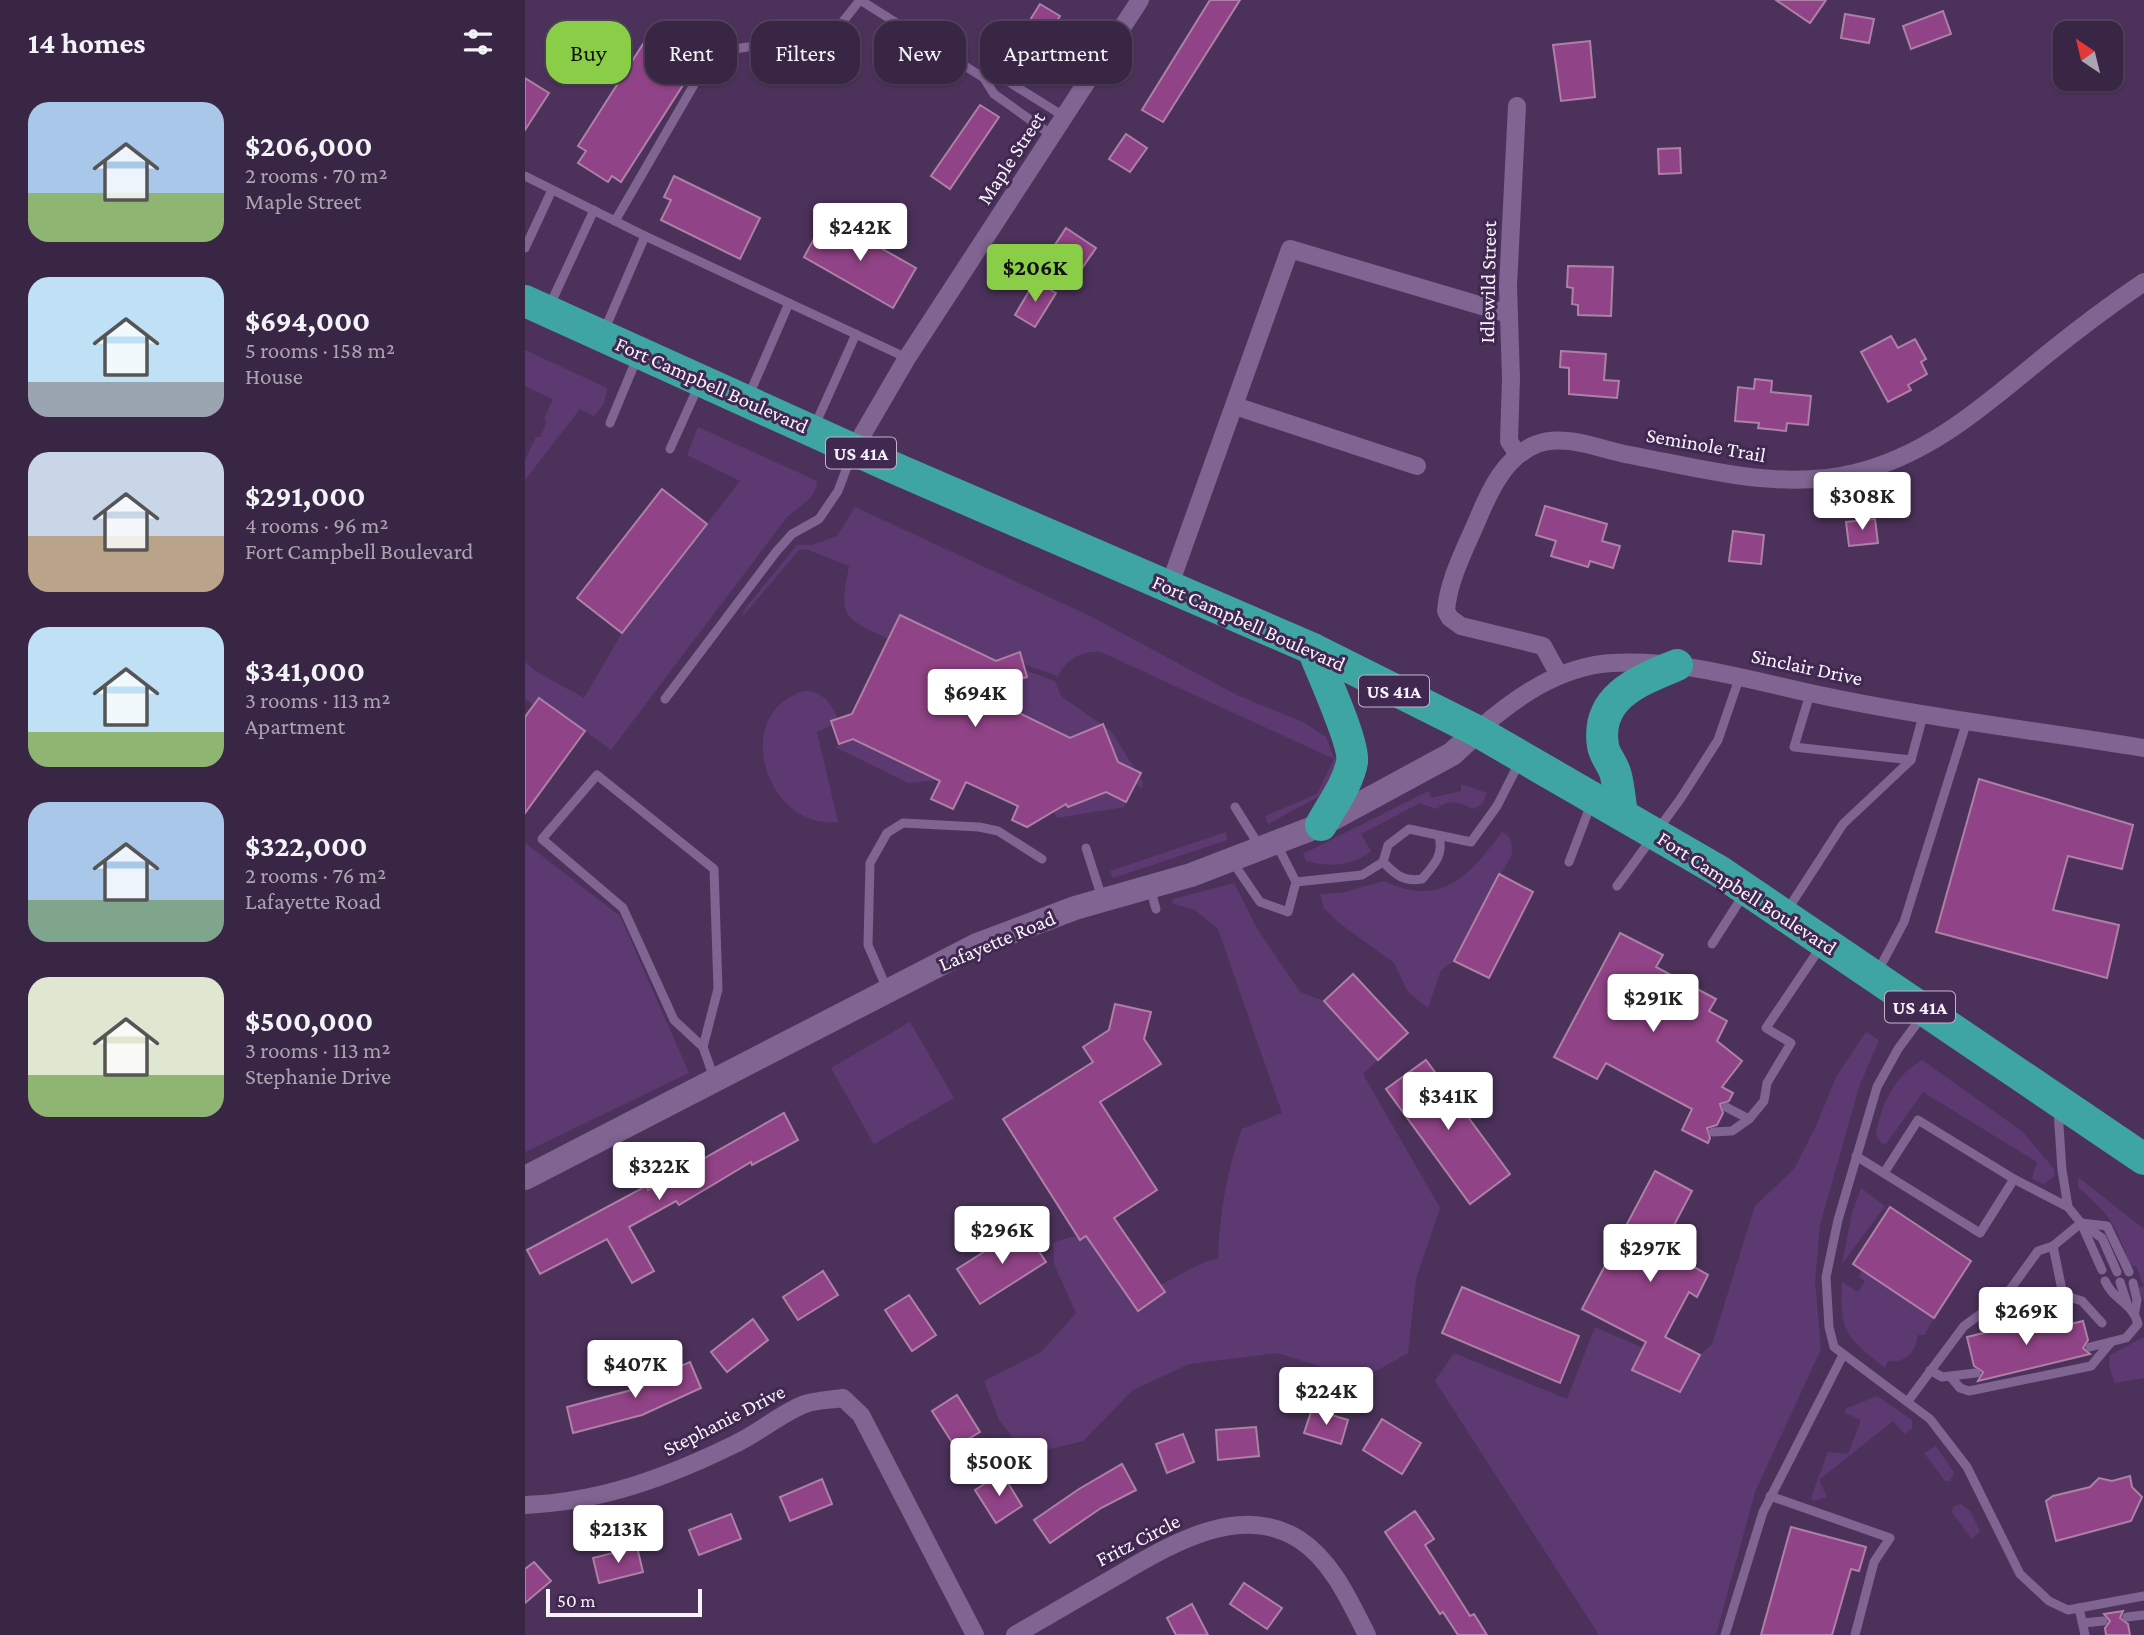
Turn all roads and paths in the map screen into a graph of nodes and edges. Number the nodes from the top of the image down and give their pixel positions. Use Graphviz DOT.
graph roads {
  1 [pos="860,0"];
  2 [pos="1140,0"];
  3 [pos="980,75"];
  4 [pos="988,84"];
  5 [pos="1012,84"];
  6 [pos="1517,106"];
  7 [pos="1065,117"];
  8 [pos="1053,136"];
  9 [pos="525,176"];
  10 [pos="552,190"];
  11 [pos="594,210"];
  12 [pos="615,221"];
  13 [pos="645,236"];
  14 [pos="525,248"];
  15 [pos="2144,282"];
  16 [pos="789,303"];
  17 [pos="536,306"];
  18 [pos="1509,314"];
  19 [pos="856,334"];
  20 [pos="601,336"];
  21 [pos="639,353"];
  22 [pos="907,358"];
  23 [pos="701,381"];
  24 [pos="747,401"];
  25 [pos="1235,406"];
  26 [pos="610,423"];
  27 [pos="812,431"];
  28 [pos="670,449"];
  29 [pos="854,449"];
  30 [pos="1518,455"];
  31 [pos="1417,466"];
  32 [pos="1169,587"];
  33 [pos="1313,649"];
  34 [pos="1677,665"];
  35 [pos="1559,675"];
  36 [pos="1740,676"];
  37 [pos="1810,694"];
  38 [pos="664,699"];
  39 [pos="1924,712"];
  40 [pos="1968,719"];
  41 [pos="1477,731"];
  42 [pos="2144,748"];
  43 [pos="1523,755"];
  44 [pos="1911,760"];
  45 [pos="1594,796"];
  46 [pos="1235,807"];
  47 [pos="1622,814"];
  48 [pos="1321,825"];
  49 [pos="1656,834"];
  50 [pos="1439,836"];
  51 [pos="1268,846"];
  52 [pos="1086,848"];
  53 [pos="1042,859"];
  54 [pos="1231,860"];
  55 [pos="1383,862"];
  56 [pos="1569,862"];
  57 [pos="1296,881"];
  58 [pos="1617,886"];
  59 [pos="1747,889"];
  60 [pos="1102,900"];
  61 [pos="1785,914"];
  62 [pos="1824,940"];
  63 [pos="1712,944"];
  64 [pos="1874,978"];
  65 [pos="888,990"];
  66 [pos="1926,1011"];
  67 [pos="703,1047"];
  68 [pos="714,1080"];
  69 [pos="2057,1099"];
  70 [pos="1726,1107"];
  71 [pos="1749,1119"];
  72 [pos="1713,1132"];
  73 [pos="1856,1156"];
  74 [pos="2144,1159"];
  75 [pos="1884,1174"];
  76 [pos="525,1178"];
  77 [pos="2014,1179"];
  78 [pos="2068,1207"];
  79 [pos="2081,1223"];
  80 [pos="2053,1246"];
  81 [pos="2102,1270"];
  82 [pos="2129,1272"];
  83 [pos="2105,1281"];
  84 [pos="2133,1283"];
  85 [pos="2063,1295"];
  86 [pos="2127,1304"];
  87 [pos="1996,1309"];
  88 [pos="2135,1311"];
  89 [pos="2102,1323"];
  90 [pos="2111,1342"];
  91 [pos="2089,1348"];
  92 [pos="1843,1354"];
  93 [pos="1930,1370"];
  94 [pos="1976,1373"];
  95 [pos="1951,1376"];
  96 [pos="1908,1401"];
  97 [pos="1770,1496"];
  98 [pos="525,1505"];
  99 [pos="2144,1596"];
  100 [pos="2079,1608"];
  101 [pos="2144,1615"];
  102 [pos="2127,1617"];
  103 [pos="2103,1620"];
  104 [pos="2083,1623"];
  105 [pos="975,1635"];
  106 [pos="1015,1635"];
  107 [pos="1367,1635"];
  108 [pos="1725,1635"];
  109 [pos="1855,1635"];
  110 [pos="2085,1635"];
  1 -- 3 [label="lane"];
  1 -- 12 [label="lane"];
  2 -- 7 [label="street, Maple Street"];
  4 -- 8 [label="lane"];
  5 -- 7 [label="lane"];
  6 -- 18 [label="street, Idlewild Street"];
  7 -- 8 [label="street, Maple Street"];
  8 -- 22 [label="street, Maple Street"];
  9 -- 10 [label="lane"];
  10 -- 11 [label="lane"];
  10 -- 14 [label="lane"];
  11 -- 12 [label="lane"];
  11 -- 17 [label="lane"];
  12 -- 13 [label="lane"];
  13 -- 16 [label="lane"];
  13 -- 20 [label="lane"];
  15 -- 30 [label="street, Seminole Trail"];
  16 -- 19 [label="lane"];
  16 -- 24 [label="lane"];
  17 -- 20 [label="highway, Fort Campbell Boulevard / US 41A"];
  18 -- 25 [label="street"];
  18 -- 30 [label="street, Idlewild Street"];
  19 -- 22 [label="lane"];
  19 -- 27 [label="lane"];
  20 -- 21 [label="highway, Fort Campbell Boulevard / US 41A"];
  21 -- 23 [label="highway, Fort Campbell Boulevard / US 41A"];
  21 -- 26 [label="lane"];
  22 -- 29 [label="street, Maple Street"];
  23 -- 24 [label="highway, Fort Campbell Boulevard / US 41A"];
  23 -- 28 [label="lane"];
  24 -- 27 [label="highway, Fort Campbell Boulevard / US 41A"];
  25 -- 31 [label="street"];
  25 -- 32 [label="street"];
  27 -- 29 [label="highway, Fort Campbell Boulevard / US 41A"];
  29 -- 32 [label="highway, Fort Campbell Boulevard / US 41A"];
  29 -- 38 [label="lane"];
  30 -- 35 [label="street, Seminole Trail"];
  32 -- 33 [label="highway, Fort Campbell Boulevard / US 41A"];
  33 -- 41 [label="highway, Fort Campbell Boulevard / US 41A"];
  33 -- 48 [label="highway"];
  34 -- 35 [label="street, Sinclair Drive"];
  34 -- 36 [label="street, Sinclair Drive"];
  34 -- 47 [label="highway"];
  35 -- 41 [label="street, Sinclair Drive"];
  36 -- 37 [label="street, Sinclair Drive"];
  36 -- 49 [label="lane"];
  37 -- 39 [label="street, Sinclair Drive"];
  37 -- 44 [label="lane"];
  39 -- 40 [label="street, Sinclair Drive"];
  39 -- 44 [label="lane"];
  40 -- 42 [label="street, Sinclair Drive"];
  40 -- 64 [label="lane"];
  41 -- 43 [label="highway, Fort Campbell Boulevard / US 41A"];
  41 -- 48 [label="main road, Lafayette Road"];
  43 -- 45 [label="highway, Fort Campbell Boulevard / US 41A"];
  43 -- 50 [label="lane"];
  44 -- 61 [label="lane"];
  45 -- 47 [label="highway, Fort Campbell Boulevard / US 41A"];
  45 -- 56 [label="lane"];
  46 -- 51 [label="lane"];
  47 -- 49 [label="highway, Fort Campbell Boulevard / US 41A"];
  48 -- 51 [label="main road, Lafayette Road"];
  49 -- 58 [label="lane"];
  49 -- 59 [label="highway, Fort Campbell Boulevard / US 41A"];
  50 -- 55 [label="lane"];
  50 -- 55 [label="lane"];
  51 -- 54 [label="main road, Lafayette Road"];
  51 -- 57 [label="lane"];
  52 -- 60 [label="lane"];
  53 -- 65 [label="lane"];
  54 -- 57 [label="lane"];
  54 -- 60 [label="main road, Lafayette Road"];
  55 -- 57 [label="lane"];
  59 -- 61 [label="highway, Fort Campbell Boulevard / US 41A"];
  59 -- 63 [label="lane"];
  60 -- 65 [label="main road, Lafayette Road"];
  61 -- 62 [label="highway, Fort Campbell Boulevard / US 41A"];
  62 -- 64 [label="highway, Fort Campbell Boulevard / US 41A"];
  62 -- 71 [label="lane"];
  64 -- 66 [label="highway, Fort Campbell Boulevard / US 41A"];
  65 -- 68 [label="main road, Lafayette Road"];
  66 -- 69 [label="highway, Fort Campbell Boulevard / US 41A"];
  66 -- 73 [label="lane"];
  67 -- 67 [label="lane"];
  67 -- 68 [label="lane"];
  68 -- 76 [label="main road, Lafayette Road"];
  69 -- 74 [label="highway, Fort Campbell Boulevard / US 41A"];
  69 -- 78 [label="lane"];
  70 -- 71 [label="lane"];
  71 -- 72 [label="lane"];
  73 -- 75 [label="lane"];
  73 -- 92 [label="lane"];
  75 -- 77 [label="lane"];
  75 -- 77 [label="lane"];
  77 -- 78 [label="lane"];
  78 -- 79 [label="lane"];
  79 -- 80 [label="lane"];
  79 -- 81 [label="lane"];
  79 -- 82 [label="lane"];
  79 -- 86 [label="lane"];
  80 -- 85 [label="lane"];
  80 -- 87 [label="lane"];
  83 -- 86 [label="lane"];
  84 -- 88 [label="lane"];
  85 -- 87 [label="lane"];
  85 -- 89 [label="lane"];
  86 -- 88 [label="lane"];
  87 -- 93 [label="lane"];
  88 -- 90 [label="lane"];
  90 -- 91 [label="lane"];
  90 -- 95 [label="lane"];
  92 -- 96 [label="lane"];
  92 -- 97 [label="lane"];
  93 -- 95 [label="lane"];
  93 -- 96 [label="lane"];
  94 -- 95 [label="lane"];
  96 -- 100 [label="lane"];
  97 -- 108 [label="lane"];
  97 -- 109 [label="lane"];
  98 -- 105 [label="street, Stephanie Drive"];
  99 -- 100 [label="lane"];
  100 -- 104 [label="lane"];
  101 -- 102 [label="lane"];
  103 -- 104 [label="lane"];
  104 -- 110 [label="lane"];
  106 -- 107 [label="street, Fritz Circle"];
}
